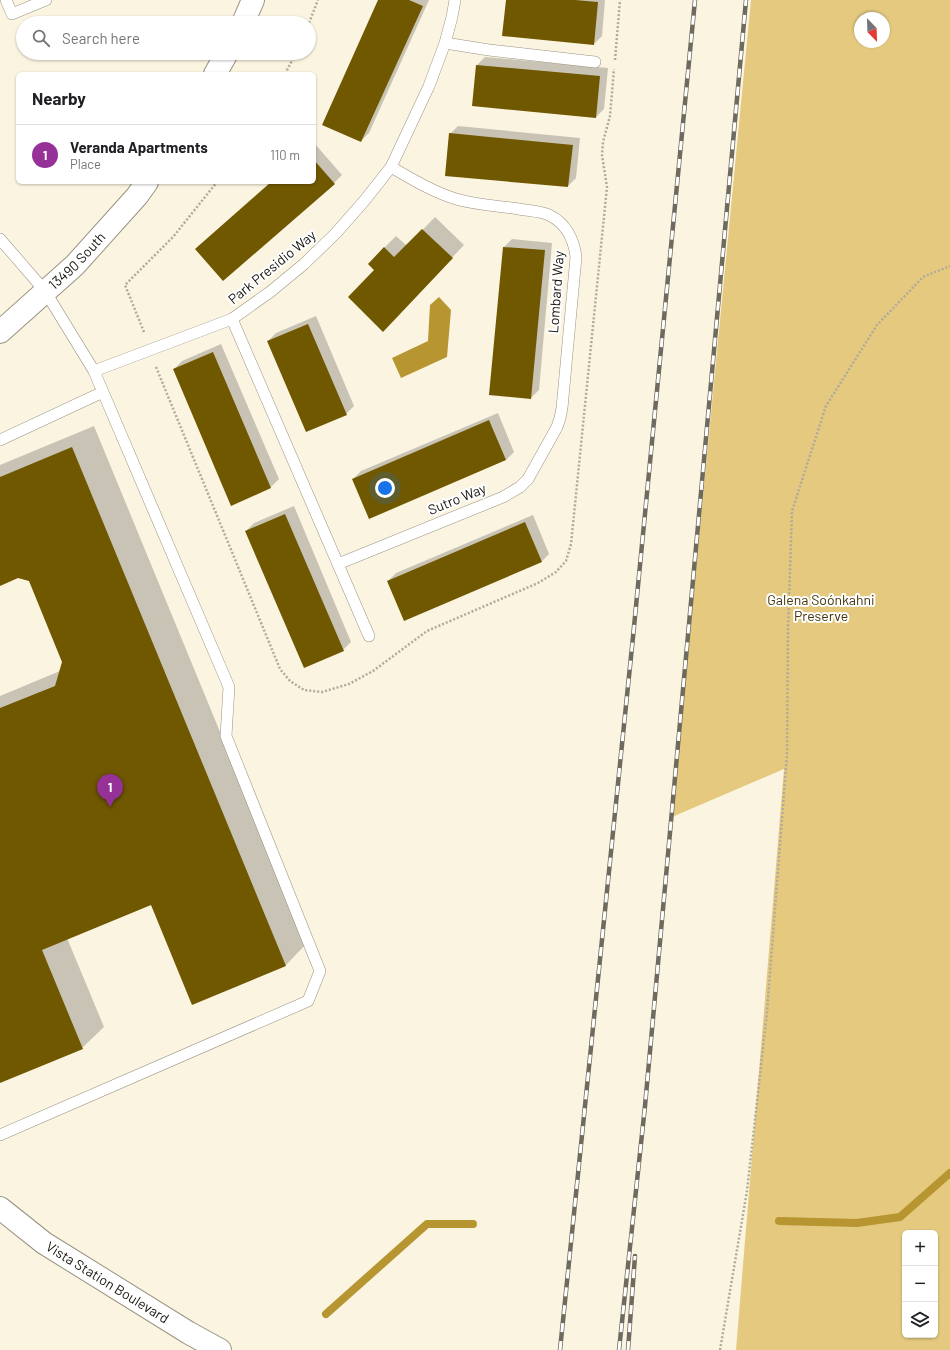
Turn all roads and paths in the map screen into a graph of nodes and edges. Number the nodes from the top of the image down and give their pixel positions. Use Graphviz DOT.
graph roads {
  1 [pos="6,0"];
  2 [pos="46,0"];
  3 [pos="254,0"];
  4 [pos="318,0"];
  5 [pos="455,0"];
  6 [pos="620,0"];
  7 [pos="246,16"];
  8 [pos="312,16"];
  9 [pos="445,43"];
  10 [pos="223,60"];
  11 [pos="292,60"];
  12 [pos="595,62"];
  13 [pos="216,72"];
  14 [pos="286,72"];
  15 [pos="391,167"];
  16 [pos="146,184"];
  17 [pos="215,184"];
  18 [pos="0,239"];
  19 [pos="950,266"];
  20 [pos="45,291"];
  21 [pos="232,318"];
  22 [pos="0,332"];
  23 [pos="143,332"];
  24 [pos="155,363"];
  25 [pos="94,371"];
  26 [pos="103,392"];
  27 [pos="557,427"];
  28 [pos="0,440"];
  29 [pos="338,564"];
  30 [pos="369,636"];
  31 [pos="0,1135"];
  32 [pos="0,1208"];
  33 [pos="220,1350"];
  34 [pos="720,1350"];
  1 -- 2 [label="lane"];
  3 -- 7 [label="main road"];
  4 -- 8 [label="path"];
  5 -- 9 [label="lane, Park Presidio Way"];
  6 -- 24 [label="path"];
  9 -- 12 [label="lane"];
  9 -- 15 [label="lane, Park Presidio Way"];
  10 -- 13 [label="main road"];
  11 -- 14 [label="path"];
  15 -- 21 [label="lane, Park Presidio Way"];
  15 -- 27 [label="lane, Lombard Way"];
  16 -- 20 [label="main road, 13490 South"];
  17 -- 23 [label="path"];
  18 -- 20 [label="lane"];
  19 -- 34 [label="path"];
  20 -- 22 [label="main road, 13490 South"];
  20 -- 25 [label="lane"];
  21 -- 25 [label="lane"];
  21 -- 29 [label="lane, Park Presidio Way"];
  25 -- 26 [label="lane"];
  26 -- 28 [label="lane"];
  26 -- 31 [label="lane"];
  27 -- 29 [label="lane, Sutro Way"];
  29 -- 30 [label="lane, Park Presidio Way"];
  32 -- 33 [label="main road, Vista Station Boulevard"];
}
